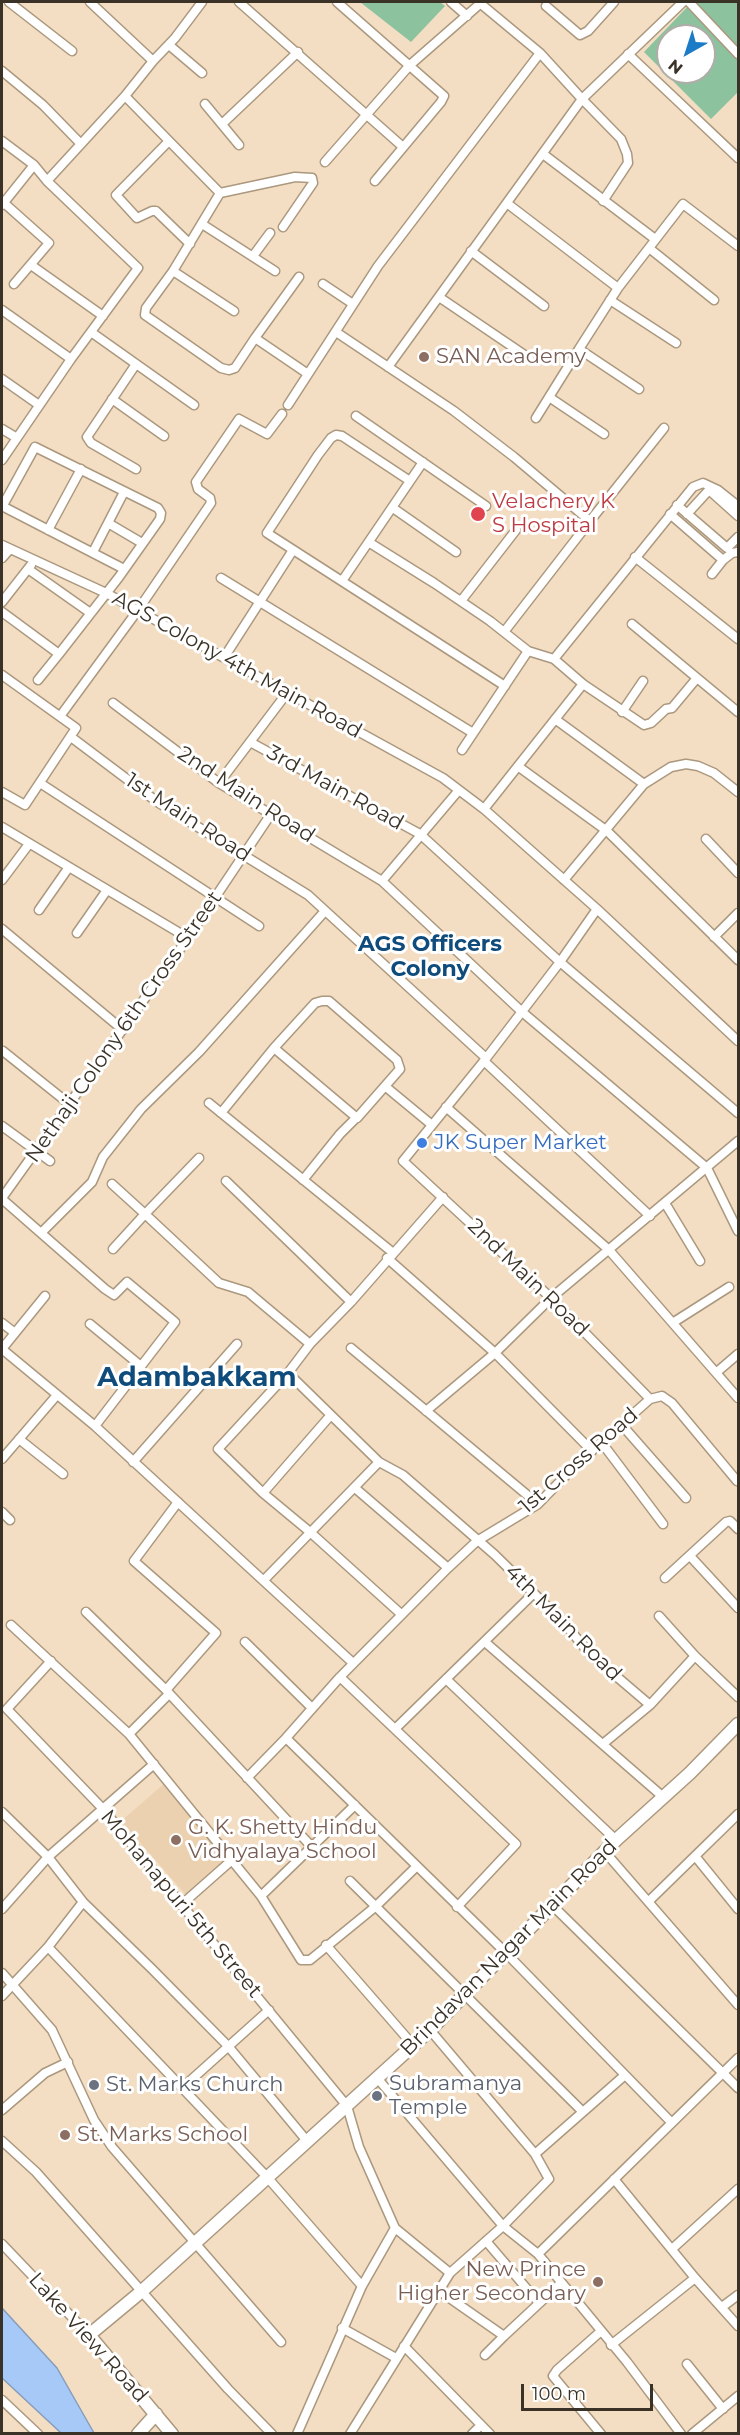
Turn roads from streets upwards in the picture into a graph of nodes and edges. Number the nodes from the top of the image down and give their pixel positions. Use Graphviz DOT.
graph roads {
  1 [pos="9,2"];
  2 [pos="90,2"];
  3 [pos="202,2"];
  4 [pos="239,2"];
  5 [pos="337,2"];
  6 [pos="451,2"];
  7 [pos="614,2"];
  8 [pos="682,2"];
  9 [pos="689,2"];
  10 [pos="482,3"];
  11 [pos="545,3"];
  12 [pos="467,16"];
  13 [pos="169,45"];
  14 [pos="72,51"];
  15 [pos="298,52"];
  16 [pos="540,53"];
  17 [pos="628,54"];
  18 [pos="738,54"];
  19 [pos="153,61"];
  20 [pos="410,65"];
  21 [pos="2,71"];
  22 [pos="202,73"];
  23 [pos="125,96"];
  24 [pos="582,99"];
  25 [pos="205,104"];
  26 [pos="366,115"];
  27 [pos="222,124"];
  28 [pos="2,141"];
  29 [pos="169,141"];
  30 [pos="81,144"];
  31 [pos="239,145"];
  32 [pos="403,147"];
  33 [pos="543,154"];
  34 [pos="738,158"];
  35 [pos="325,162"];
  36 [pos="34,165"];
  37 [pos="47,181"];
  38 [pos="375,181"];
  39 [pos="220,193"];
  40 [pos="603,201"];
  41 [pos="2,204"];
  42 [pos="508,204"];
  43 [pos="202,224"];
  44 [pos="283,227"];
  45 [pos="270,232"];
  46 [pos="655,239"];
  47 [pos="190,244"];
  48 [pos="738,246"];
  49 [pos="648,248"];
  50 [pos="471,251"];
  51 [pos="253,256"];
  52 [pos="31,265"];
  53 [pos="173,271"];
  54 [pos="275,271"];
  55 [pos="299,278"];
  56 [pos="14,284"];
  57 [pos="323,284"];
  58 [pos="618,288"];
  59 [pos="439,297"];
  60 [pos="610,300"];
  61 [pos="714,300"];
  62 [pos="352,304"];
  63 [pos="544,306"];
  64 [pos="2,310"];
  65 [pos="234,311"];
  66 [pos="103,316"];
  67 [pos="91,332"];
  68 [pos="336,332"];
  69 [pos="255,338"];
  70 [pos="676,343"];
  71 [pos="579,349"];
  72 [pos="529,358"];
  73 [pos="71,359"];
  74 [pos="136,364"];
  75 [pos="388,367"];
  76 [pos="308,374"];
  77 [pos="2,379"];
  78 [pos="639,389"];
  79 [pos="549,397"];
  80 [pos="112,399"];
  81 [pos="39,405"];
  82 [pos="194,405"];
  83 [pos="288,405"];
  84 [pos="282,414"];
  85 [pos="356,416"];
  86 [pos="536,418"];
  87 [pos="664,428"];
  88 [pos="2,429"];
  89 [pos="604,434"];
  90 [pos="164,436"];
  91 [pos="17,438"];
  92 [pos="2,460"];
  93 [pos="423,462"];
  94 [pos="136,469"];
  95 [pos="81,470"];
  96 [pos="410,481"];
  97 [pos="695,486"];
  98 [pos="124,492"];
  99 [pos="704,493"];
  100 [pos="677,505"];
  101 [pos="486,506"];
  102 [pos="2,507"];
  103 [pos="734,507"];
  104 [pos="393,508"];
  105 [pos="670,514"];
  106 [pos="687,514"];
  107 [pos="590,521"];
  108 [pos="108,523"];
  109 [pos="516,530"];
  110 [pos="48,531"];
  111 [pos="738,537"];
  112 [pos="142,543"];
  113 [pos="370,543"];
  114 [pos="6,547"];
  115 [pos="293,550"];
  116 [pos="93,552"];
  117 [pos="456,552"];
  118 [pos="738,552"];
  119 [pos="635,557"];
  120 [pos="2,558"];
  121 [pos="35,560"];
  122 [pos="723,560"];
  123 [pos="28,569"];
  124 [pos="124,569"];
  125 [pos="712,574"];
  126 [pos="221,578"];
  127 [pos="342,581"];
  128 [pos="106,593"];
  129 [pos="461,601"];
  130 [pos="2,602"];
  131 [pos="260,602"];
  132 [pos="138,610"];
  133 [pos="2,612"];
  134 [pos="89,612"];
  135 [pos="632,624"];
  136 [pos="504,632"];
  137 [pos="738,639"];
  138 [pos="528,651"];
  139 [pos="58,654"];
  140 [pos="225,656"];
  141 [pos="554,659"];
  142 [pos="2,675"];
  143 [pos="697,678"];
  144 [pos="39,680"];
  145 [pos="643,681"];
  146 [pos="583,684"];
  147 [pos="505,686"];
  148 [pos="287,693"];
  149 [pos="113,703"];
  150 [pos="622,712"];
  151 [pos="738,712"];
  152 [pos="61,715"];
  153 [pos="555,719"];
  154 [pos="473,733"];
  155 [pos="71,737"];
  156 [pos="250,742"];
  157 [pos="462,750"];
  158 [pos="519,767"];
  159 [pos="219,783"];
  160 [pos="644,784"];
  161 [pos="44,786"];
  162 [pos="459,790"];
  163 [pos="2,792"];
  164 [pos="738,792"];
  165 [pos="484,809"];
  166 [pos="271,814"];
  167 [pos="2,827"];
  168 [pos="607,831"];
  169 [pos="420,834"];
  170 [pos="706,839"];
  171 [pos="29,844"];
  172 [pos="244,854"];
  173 [pos="69,867"];
  174 [pos="738,873"];
  175 [pos="2,880"];
  176 [pos="564,880"];
  177 [pos="382,881"];
  178 [pos="108,890"];
  179 [pos="216,898"];
  180 [pos="597,909"];
  181 [pos="39,910"];
  182 [pos="325,910"];
  183 [pos="738,913"];
  184 [pos="259,926"];
  185 [pos="2,929"];
  186 [pos="77,933"];
  187 [pos="714,937"];
  188 [pos="188,938"];
  189 [pos="738,960"];
  190 [pos="561,962"];
  191 [pos="520,1011"];
  192 [pos="123,1030"];
  193 [pos="738,1041"];
  194 [pos="274,1048"];
  195 [pos="3,1051"];
  196 [pos="485,1060"];
  197 [pos="386,1087"];
  198 [pos="68,1103"];
  199 [pos="209,1103"];
  200 [pos="446,1107"];
  201 [pos="221,1113"];
  202 [pos="738,1113"];
  203 [pos="356,1118"];
  204 [pos="432,1125"];
  205 [pos="2,1126"];
  206 [pos="738,1141"];
  207 [pos="36,1152"];
  208 [pos="199,1158"];
  209 [pos="50,1161"];
  210 [pos="707,1168"];
  211 [pos="303,1180"];
  212 [pos="226,1181"];
  213 [pos="112,1184"];
  214 [pos="443,1197"];
  215 [pos="2,1198"];
  216 [pos="665,1203"];
  217 [pos="145,1214"];
  218 [pos="650,1216"];
  219 [pos="738,1231"];
  220 [pos="41,1233"];
  221 [pos="113,1249"];
  222 [pos="609,1250"];
  223 [pos="390,1255"];
  224 [pos="700,1261"];
  225 [pos="729,1287"];
  226 [pos="45,1296"];
  227 [pos="551,1298"];
  228 [pos="351,1302"];
  229 [pos="2,1323"];
  230 [pos="674,1323"];
  231 [pos="90,1324"];
  232 [pos="15,1333"];
  233 [pos="237,1344"];
  234 [pos="310,1344"];
  235 [pos="351,1348"];
  236 [pos="2,1349"];
  237 [pos="495,1353"];
  238 [pos="738,1354"];
  239 [pos="141,1366"];
  240 [pos="717,1372"];
  241 [pos="288,1373"];
  242 [pos="57,1395"];
  243 [pos="738,1398"];
  244 [pos="650,1400"];
  245 [pos="426,1411"];
  246 [pos="330,1416"];
  247 [pos="621,1424"];
  248 [pos="95,1426"];
  249 [pos="19,1439"];
  250 [pos="602,1443"];
  251 [pos="592,1451"];
  252 [pos="2,1458"];
  253 [pos="133,1462"];
  254 [pos="379,1462"];
  255 [pos="63,1474"];
  256 [pos="737,1481"];
  257 [pos="355,1488"];
  258 [pos="263,1493"];
  259 [pos="686,1498"];
  260 [pos="178,1502"];
  261 [pos="538,1504"];
  262 [pos="2,1512"];
  263 [pos="10,1520"];
  264 [pos="663,1524"];
  265 [pos="738,1529"];
  266 [pos="310,1532"];
  267 [pos="477,1541"];
  268 [pos="690,1556"];
  269 [pos="448,1568"];
  270 [pos="665,1578"];
  271 [pos="264,1580"];
  272 [pos="534,1593"];
  273 [pos="738,1608"];
  274 [pos="86,1612"];
  275 [pos="401,1614"];
  276 [pos="659,1616"];
  277 [pos="11,1625"];
  278 [pos="245,1642"];
  279 [pos="485,1642"];
  280 [pos="696,1656"];
  281 [pos="51,1661"];
  282 [pos="353,1663"];
  283 [pos="340,1677"];
  284 [pos="446,1679"];
  285 [pos="168,1692"];
  286 [pos="738,1697"];
  287 [pos="650,1705"];
  288 [pos="312,1708"];
  289 [pos="738,1724"];
  290 [pos="395,1729"];
  291 [pos="129,1734"];
  292 [pos="286,1738"];
  293 [pos="604,1743"];
  294 [pos="154,1764"];
  295 [pos="247,1778"];
  296 [pos="662,1796"];
  297 [pos="355,1805"];
  298 [pos="102,1809"];
  299 [pos="2,1812"];
  300 [pos="738,1815"];
  301 [pos="616,1840"];
  302 [pos="311,1846"];
  303 [pos="605,1852"];
  304 [pos="695,1856"];
  305 [pos="48,1857"];
  306 [pos="232,1860"];
  307 [pos="416,1867"];
  308 [pos="350,1881"];
  309 [pos="261,1896"];
  310 [pos="649,1901"];
  311 [pos="83,1902"];
  312 [pos="182,1905"];
  313 [pos="552,1905"];
  314 [pos="458,1906"];
  315 [pos="375,1907"];
  316 [pos="738,1909"];
  317 [pos="2,1910"];
  318 [pos="326,1945"];
  319 [pos="48,1947"];
  320 [pos="507,1954"];
  321 [pos="2,1973"];
  322 [pos="13,1984"];
  323 [pos="465,1994"];
  324 [pos="2,1996"];
  325 [pos="738,2005"];
  326 [pos="269,2010"];
  327 [pos="430,2030"];
  328 [pos="414,2045"];
  329 [pos="228,2046"];
  330 [pos="738,2058"];
  331 [pos="68,2062"];
  332 [pos="725,2072"];
  333 [pos="625,2075"];
  334 [pos="378,2079"];
  335 [pos="182,2088"];
  336 [pos="738,2088"];
  337 [pos="346,2106"];
  338 [pos="2,2110"];
  339 [pos="583,2112"];
  340 [pos="671,2122"];
  341 [pos="2,2141"];
  342 [pos="307,2141"];
  343 [pos="535,2154"];
  344 [pos="267,2176"];
  345 [pos="614,2179"];
  346 [pos="738,2189"];
  347 [pos="503,2226"];
  348 [pos="395,2229"];
  349 [pos="486,2241"];
  350 [pos="193,2243"];
  351 [pos="2,2244"];
  352 [pos="672,2249"];
  353 [pos="538,2254"];
  354 [pos="450,2273"];
  355 [pos="695,2278"];
  356 [pos="561,2283"];
  357 [pos="362,2286"];
  358 [pos="438,2290"];
  359 [pos="142,2291"];
  360 [pos="738,2295"];
  361 [pos="539,2303"];
  362 [pos="722,2307"];
  363 [pos="738,2325"];
  364 [pos="342,2328"];
  365 [pos="600,2331"];
  366 [pos="89,2336"];
  367 [pos="504,2337"];
  368 [pos="281,2342"];
  369 [pos="611,2345"];
  370 [pos="404,2346"];
  371 [pos="485,2355"];
  372 [pos="396,2358"];
  373 [pos="687,2364"];
  374 [pos="738,2396"];
  375 [pos="2,2400"];
  376 [pos="723,2409"];
  377 [pos="156,2414"];
  378 [pos="481,2424"];
  379 [pos="38,2433"];
  380 [pos="138,2433"];
  381 [pos="172,2433"];
  382 [pos="272,2433"];
  383 [pos="297,2433"];
  384 [pos="350,2433"];
  385 [pos="472,2433"];
  386 [pos="490,2433"];
  387 [pos="601,2433"];
  388 [pos="681,2433"];
  389 [pos="692,2433"];
  1 -- 14 [label="street"];
  2 -- 19 [label="street"];
  3 -- 13 [label="street"];
  4 -- 15 [label="street"];
  5 -- 20 [label="street"];
  6 -- 12 [label="street"];
  7 -- 11 [label="street"];
  8 -- 17 [label="street"];
  9 -- 18 [label="street"];
  10 -- 12 [label="street"];
  10 -- 16 [label="street"];
  12 -- 20 [label="street"];
  13 -- 19 [label="street"];
  13 -- 22 [label="street"];
  15 -- 26 [label="street"];
  15 -- 27 [label="street"];
  16 -- 24 [label="street"];
  16 -- 62 [label="street"];
  17 -- 24 [label="street"];
  17 -- 34 [label="street"];
  19 -- 23 [label="street"];
  20 -- 26 [label="street"];
  20 -- 32 [label="street"];
  21 -- 30 [label="street"];
  23 -- 29 [label="street"];
  23 -- 30 [label="street"];
  24 -- 33 [label="street"];
  24 -- 40 [label="street"];
  25 -- 27 [label="street"];
  26 -- 32 [label="street"];
  26 -- 35 [label="street"];
  27 -- 31 [label="street"];
  28 -- 36 [label="street"];
  29 -- 39 [label="street"];
  29 -- 47 [label="street"];
  30 -- 37 [label="street"];
  32 -- 38 [label="street"];
  33 -- 40 [label="street"];
  33 -- 42 [label="street"];
  36 -- 37 [label="street"];
  36 -- 41 [label="street"];
  37 -- 66 [label="street"];
  39 -- 43 [label="street"];
  39 -- 44 [label="street"];
  40 -- 46 [label="street"];
  41 -- 52 [label="street"];
  42 -- 50 [label="street"];
  42 -- 58 [label="street"];
  43 -- 47 [label="street"];
  43 -- 51 [label="street"];
  45 -- 51 [label="street"];
  46 -- 48 [label="street"];
  46 -- 49 [label="street"];
  47 -- 53 [label="street"];
  49 -- 58 [label="street"];
  49 -- 61 [label="street"];
  50 -- 59 [label="street"];
  50 -- 63 [label="street"];
  51 -- 54 [label="street"];
  52 -- 56 [label="street"];
  52 -- 66 [label="street"];
  53 -- 65 [label="street"];
  53 -- 69 [label="street"];
  55 -- 69 [label="street"];
  57 -- 62 [label="street"];
  58 -- 60 [label="street"];
  59 -- 72 [label="street"];
  59 -- 75 [label="street"];
  60 -- 70 [label="street"];
  60 -- 71 [label="street"];
  62 -- 68 [label="street"];
  64 -- 73 [label="street"];
  66 -- 67 [label="street"];
  67 -- 73 [label="street"];
  67 -- 74 [label="street"];
  68 -- 75 [label="street"];
  68 -- 76 [label="street"];
  69 -- 76 [label="street"];
  71 -- 78 [label="street"];
  71 -- 79 [label="street"];
  73 -- 81 [label="street"];
  74 -- 80 [label="street"];
  74 -- 82 [label="street"];
  75 -- 107 [label="street"];
  76 -- 83 [label="street"];
  77 -- 81 [label="street"];
  79 -- 86 [label="street"];
  79 -- 89 [label="street"];
  80 -- 90 [label="street"];
  80 -- 94 [label="street"];
  81 -- 91 [label="street"];
  84 -- 132 [label="street"];
  85 -- 93 [label="street"];
  87 -- 107 [label="street"];
  88 -- 91 [label="street"];
  91 -- 92 [label="street"];
  93 -- 96 [label="street"];
  93 -- 101 [label="street"];
  95 -- 98 [label="street"];
  95 -- 102 [label="street"];
  95 -- 110 [label="street"];
  96 -- 104 [label="street"];
  96 -- 115 [label="street"];
  97 -- 99 [label="street"];
  97 -- 100 [label="street"];
  97 -- 103 [label="street"];
  98 -- 108 [label="street"];
  98 -- 112 [label="street"];
  99 -- 103 [label="street"];
  99 -- 106 [label="street"];
  100 -- 105 [label="street"];
  100 -- 106 [label="street"];
  102 -- 110 [label="street"];
  104 -- 113 [label="street"];
  104 -- 117 [label="street"];
  105 -- 119 [label="street"];
  105 -- 122 [label="street"];
  106 -- 111 [label="street"];
  107 -- 136 [label="street"];
  108 -- 112 [label="street"];
  108 -- 116 [label="street"];
  109 -- 129 [label="street"];
  110 -- 116 [label="street"];
  112 -- 124 [label="street"];
  113 -- 127 [label="street"];
  113 -- 129 [label="street"];
  114 -- 120 [label="street"];
  114 -- 121 [label="street, AGS Colony 4th Main Road"];
  115 -- 127 [label="street"];
  115 -- 131 [label="street"];
  116 -- 124 [label="street"];
  118 -- 122 [label="street"];
  119 -- 137 [label="street"];
  119 -- 141 [label="street"];
  121 -- 123 [label="street"];
  121 -- 128 [label="street, AGS Colony 4th Main Road"];
  122 -- 125 [label="street"];
  123 -- 130 [label="street"];
  123 -- 134 [label="street"];
  124 -- 128 [label="street"];
  126 -- 131 [label="street"];
  127 -- 147 [label="street"];
  128 -- 132 [label="street, AGS Colony 4th Main Road"];
  128 -- 134 [label="street"];
  129 -- 136 [label="street"];
  131 -- 140 [label="street"];
  131 -- 154 [label="street"];
  132 -- 140 [label="street, AGS Colony 4th Main Road"];
  132 -- 152 [label="street"];
  133 -- 139 [label="street"];
  134 -- 139 [label="street"];
  135 -- 143 [label="street"];
  136 -- 138 [label="street"];
  138 -- 141 [label="street"];
  138 -- 147 [label="street"];
  139 -- 144 [label="street"];
  140 -- 148 [label="street, AGS Colony 4th Main Road"];
  141 -- 146 [label="street"];
  142 -- 152 [label="street"];
  143 -- 150 [label="street"];
  143 -- 151 [label="street"];
  145 -- 150 [label="street"];
  146 -- 150 [label="street"];
  146 -- 153 [label="street"];
  147 -- 154 [label="street"];
  148 -- 156 [label="street"];
  148 -- 162 [label="street, AGS Colony 4th Main Road"];
  149 -- 159 [label="street, 2nd Main Road"];
  152 -- 155 [label="street"];
  153 -- 158 [label="street"];
  153 -- 160 [label="street"];
  154 -- 157 [label="street"];
  155 -- 161 [label="street"];
  155 -- 172 [label="street, 1st Main Road"];
  156 -- 159 [label="street"];
  156 -- 169 [label="street, 3rd Main Road"];
  158 -- 165 [label="street"];
  158 -- 168 [label="street"];
  159 -- 166 [label="street, 2nd Main Road"];
  160 -- 164 [label="street"];
  160 -- 168 [label="street"];
  161 -- 163 [label="street"];
  161 -- 179 [label="street"];
  162 -- 165 [label="street, AGS Colony 4th Main Road"];
  162 -- 169 [label="street"];
  165 -- 176 [label="street, AGS Colony 4th Main Road"];
  166 -- 172 [label="street, Nethaji Colony 6th Cross Street"];
  166 -- 177 [label="street, 2nd Main Road"];
  167 -- 171 [label="street"];
  168 -- 176 [label="street"];
  168 -- 187 [label="street"];
  169 -- 177 [label="street"];
  169 -- 190 [label="street, 3rd Main Road"];
  170 -- 174 [label="street"];
  171 -- 173 [label="street"];
  171 -- 175 [label="street"];
  172 -- 179 [label="street, Nethaji Colony 6th Cross Street"];
  172 -- 182 [label="street, 1st Main Road"];
  173 -- 178 [label="street"];
  173 -- 181 [label="street"];
  176 -- 180 [label="street, AGS Colony 4th Main Road"];
  177 -- 191 [label="street, 2nd Main Road"];
  178 -- 186 [label="street"];
  178 -- 188 [label="street"];
  179 -- 184 [label="street"];
  179 -- 188 [label="street, Nethaji Colony 6th Cross Street"];
  180 -- 190 [label="street"];
  180 -- 193 [label="street, AGS Colony 4th Main Road"];
  182 -- 196 [label="street, 1st Main Road"];
  182 -- 220 [label="street"];
  183 -- 187 [label="street"];
  185 -- 192 [label="street"];
  187 -- 189 [label="street"];
  188 -- 192 [label="street, Nethaji Colony 6th Cross Street"];
  190 -- 191 [label="street"];
  190 -- 202 [label="street, 3rd Main Road"];
  191 -- 196 [label="street"];
  191 -- 210 [label="street, 2nd Main Road"];
  192 -- 198 [label="street, Nethaji Colony 6th Cross Street"];
  194 -- 197 [label="street"];
  194 -- 201 [label="street"];
  194 -- 203 [label="street"];
  195 -- 198 [label="street"];
  196 -- 200 [label="street"];
  196 -- 218 [label="street, 1st Main Road"];
  197 -- 203 [label="street"];
  197 -- 204 [label="street"];
  198 -- 207 [label="street, Nethaji Colony 6th Cross Street"];
  199 -- 201 [label="street"];
  200 -- 204 [label="street"];
  200 -- 222 [label="street"];
  201 -- 211 [label="street"];
  203 -- 211 [label="street"];
  204 -- 214 [label="street, 2nd Main Road"];
  205 -- 207 [label="street"];
  206 -- 210 [label="street"];
  207 -- 209 [label="street"];
  207 -- 215 [label="street, Nethaji Colony 6th Cross Street"];
  208 -- 217 [label="street"];
  210 -- 216 [label="street"];
  210 -- 219 [label="street"];
  211 -- 223 [label="street"];
  212 -- 228 [label="street"];
  213 -- 217 [label="street"];
  214 -- 223 [label="street"];
  214 -- 227 [label="street, 2nd Main Road"];
  215 -- 220 [label="street"];
  216 -- 218 [label="street"];
  216 -- 224 [label="street"];
  217 -- 221 [label="street"];
  217 -- 234 [label="street"];
  218 -- 222 [label="street"];
  220 -- 239 [label="street"];
  222 -- 227 [label="street"];
  222 -- 230 [label="street"];
  223 -- 228 [label="street"];
  223 -- 237 [label="street"];
  225 -- 230 [label="street"];
  226 -- 232 [label="street"];
  227 -- 237 [label="street"];
  227 -- 244 [label="street, 2nd Main Road"];
  228 -- 234 [label="street"];
  229 -- 232 [label="street"];
  230 -- 240 [label="street"];
  231 -- 239 [label="street"];
  232 -- 236 [label="street"];
  233 -- 253 [label="street"];
  234 -- 241 [label="street"];
  235 -- 245 [label="street"];
  236 -- 242 [label="street"];
  237 -- 245 [label="street"];
  237 -- 251 [label="street"];
  238 -- 240 [label="street"];
  239 -- 248 [label="street"];
  240 -- 243 [label="street"];
  241 -- 246 [label="street, 4th Main Road"];
  241 -- 258 [label="street"];
  242 -- 248 [label="street"];
  242 -- 249 [label="street"];
  244 -- 247 [label="street, 1st Cross Road"];
  244 -- 256 [label="street"];
  245 -- 261 [label="street"];
  246 -- 254 [label="street, 4th Main Road"];
  246 -- 258 [label="street"];
  247 -- 250 [label="street, 1st Cross Road"];
  247 -- 259 [label="street"];
  248 -- 253 [label="street"];
  249 -- 252 [label="street"];
  249 -- 255 [label="street"];
  250 -- 251 [label="street, 1st Cross Road"];
  250 -- 264 [label="street"];
  251 -- 261 [label="street, 1st Cross Road"];
  253 -- 260 [label="street"];
  254 -- 257 [label="street"];
  254 -- 267 [label="street, 4th Main Road"];
  257 -- 266 [label="street"];
  257 -- 269 [label="street"];
  258 -- 266 [label="street"];
  260 -- 271 [label="street"];
  260 -- 285 [label="street"];
  261 -- 267 [label="street, 1st Cross Road"];
  262 -- 263 [label="street"];
  265 -- 268 [label="street"];
  266 -- 271 [label="street"];
  266 -- 275 [label="street"];
  267 -- 269 [label="street, 1st Cross Road"];
  267 -- 272 [label="street, 4th Main Road"];
  268 -- 270 [label="street"];
  268 -- 273 [label="street"];
  269 -- 275 [label="street, 1st Cross Road"];
  271 -- 282 [label="street"];
  272 -- 279 [label="street"];
  272 -- 287 [label="street, 4th Main Road"];
  274 -- 285 [label="street"];
  275 -- 282 [label="street, 1st Cross Road"];
  276 -- 280 [label="street"];
  277 -- 281 [label="street"];
  278 -- 288 [label="street"];
  279 -- 284 [label="street"];
  279 -- 293 [label="street"];
  280 -- 286 [label="street"];
  280 -- 287 [label="street"];
  281 -- 291 [label="street"];
  281 -- 298 [label="street, Mohanapuri 5th Street"];
  282 -- 283 [label="street, 1st Cross Road"];
  283 -- 288 [label="street, 1st Cross Road"];
  283 -- 290 [label="street"];
  284 -- 290 [label="street"];
  284 -- 301 [label="street"];
  285 -- 291 [label="street"];
  285 -- 295 [label="street"];
  287 -- 293 [label="street"];
  288 -- 292 [label="street, 1st Cross Road"];
  289 -- 296 [label="street, Brindavan Nagar Main Road"];
  290 -- 314 [label="street"];
  291 -- 294 [label="street"];
  292 -- 295 [label="street, 1st Cross Road"];
  292 -- 297 [label="street"];
  293 -- 296 [label="street"];
  294 -- 298 [label="street"];
  294 -- 306 [label="street"];
  295 -- 302 [label="street"];
  296 -- 301 [label="street, Brindavan Nagar Main Road"];
  297 -- 302 [label="street"];
  297 -- 307 [label="street"];
  298 -- 305 [label="street"];
  298 -- 312 [label="street, Mohanapuri 5th Street"];
  299 -- 305 [label="street"];
  300 -- 304 [label="street"];
  301 -- 303 [label="street, Brindavan Nagar Main Road"];
  302 -- 309 [label="street"];
  303 -- 310 [label="street"];
  303 -- 313 [label="street, Brindavan Nagar Main Road"];
  304 -- 310 [label="street"];
  304 -- 316 [label="street"];
  305 -- 311 [label="street"];
  305 -- 317 [label="street"];
  306 -- 309 [label="street"];
  306 -- 312 [label="street"];
  307 -- 314 [label="street"];
  307 -- 315 [label="street"];
  308 -- 315 [label="street"];
  309 -- 318 [label="street"];
  310 -- 325 [label="street"];
  311 -- 319 [label="street"];
  311 -- 329 [label="street"];
  312 -- 326 [label="street, Mohanapuri 5th Street"];
  313 -- 320 [label="street, Brindavan Nagar Main Road"];
  313 -- 332 [label="street"];
  314 -- 320 [label="street"];
  315 -- 318 [label="street"];
  315 -- 323 [label="street"];
  318 -- 328 [label="street"];
  319 -- 322 [label="street"];
  319 -- 335 [label="street"];
  320 -- 323 [label="street, Brindavan Nagar Main Road"];
  320 -- 333 [label="street"];
  321 -- 322 [label="street"];
  322 -- 324 [label="street"];
  322 -- 331 [label="street"];
  323 -- 327 [label="street, Brindavan Nagar Main Road"];
  323 -- 339 [label="street"];
  326 -- 329 [label="street"];
  326 -- 337 [label="street, Mohanapuri 5th Street"];
  327 -- 328 [label="street, Brindavan Nagar Main Road"];
  327 -- 343 [label="street"];
  328 -- 334 [label="street, Brindavan Nagar Main Road"];
  329 -- 335 [label="street"];
  329 -- 342 [label="street"];
  330 -- 332 [label="street"];
  331 -- 338 [label="street"];
  331 -- 350 [label="street"];
  332 -- 336 [label="street"];
  332 -- 340 [label="street"];
  333 -- 339 [label="street"];
  333 -- 340 [label="street"];
  334 -- 337 [label="street, Brindavan Nagar Main Road"];
  334 -- 347 [label="street"];
  335 -- 344 [label="street"];
  337 -- 342 [label="street, Brindavan Nagar Main Road"];
  337 -- 348 [label="street"];
  339 -- 343 [label="street"];
  340 -- 345 [label="street"];
  341 -- 359 [label="street"];
  342 -- 344 [label="street, Brindavan Nagar Main Road"];
  343 -- 347 [label="street"];
  344 -- 350 [label="street, Brindavan Nagar Main Road"];
  344 -- 357 [label="street"];
  345 -- 352 [label="street"];
  345 -- 353 [label="street"];
  346 -- 352 [label="street"];
  347 -- 349 [label="street"];
  347 -- 353 [label="street"];
  348 -- 354 [label="street"];
  348 -- 357 [label="street"];
  349 -- 354 [label="street"];
  349 -- 361 [label="street"];
  350 -- 359 [label="street, Brindavan Nagar Main Road"];
  350 -- 368 [label="street"];
  351 -- 366 [label="street, Lake View Road"];
  352 -- 355 [label="street"];
  353 -- 356 [label="street"];
  354 -- 358 [label="street"];
  355 -- 362 [label="street"];
  355 -- 369 [label="street"];
  356 -- 361 [label="street"];
  356 -- 365 [label="street"];
  357 -- 364 [label="street"];
  358 -- 367 [label="street"];
  358 -- 370 [label="street"];
  359 -- 366 [label="street, Brindavan Nagar Main Road"];
  359 -- 382 [label="street"];
  360 -- 362 [label="street"];
  361 -- 367 [label="street"];
  362 -- 363 [label="street"];
  364 -- 372 [label="street"];
  364 -- 383 [label="street"];
  365 -- 369 [label="street"];
  365 -- 387 [label="street"];
  366 -- 377 [label="street, Lake View Road"];
  367 -- 371 [label="street"];
  369 -- 388 [label="street"];
  370 -- 372 [label="street"];
  370 -- 378 [label="street"];
  372 -- 384 [label="street"];
  373 -- 376 [label="street"];
  374 -- 376 [label="street"];
  375 -- 379 [label="street"];
  376 -- 389 [label="street"];
  377 -- 380 [label="street"];
  377 -- 381 [label="street, Lake View Road"];
  378 -- 385 [label="street"];
  378 -- 386 [label="street"];
}
